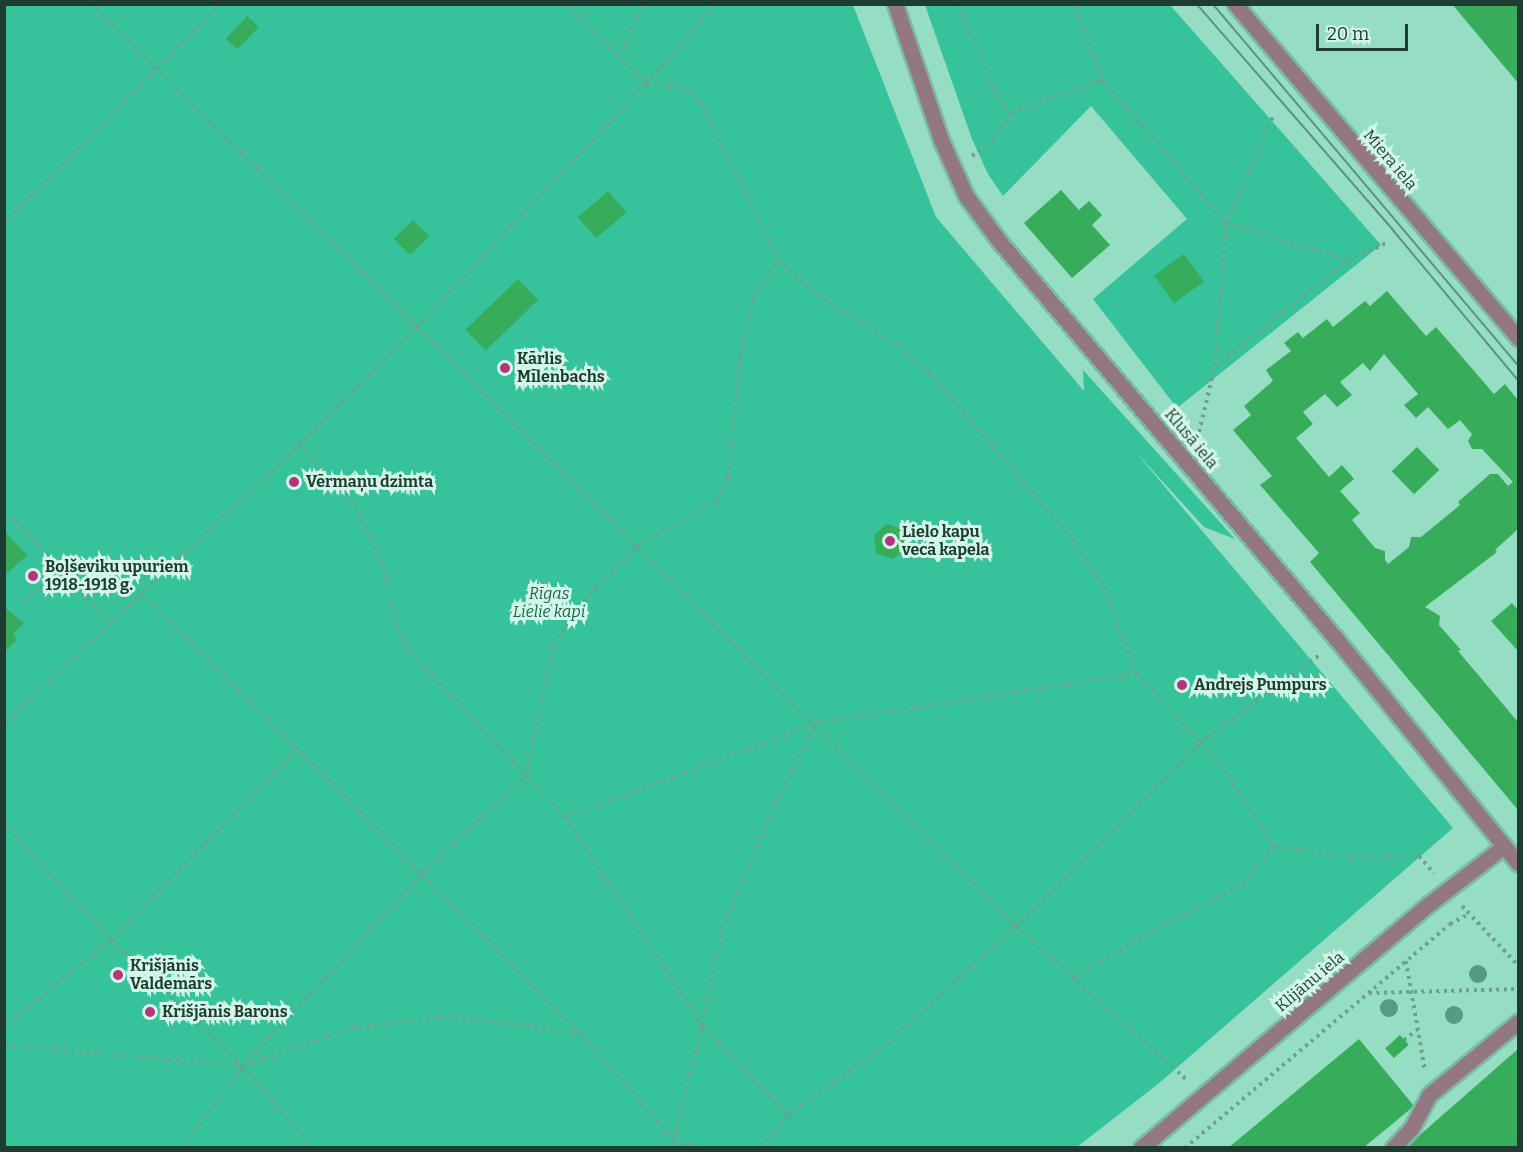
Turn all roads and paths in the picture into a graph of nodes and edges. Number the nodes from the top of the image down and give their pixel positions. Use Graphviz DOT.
graph roads {
  1 [pos="90,4"];
  2 [pos="220,4"];
  3 [pos="565,4"];
  4 [pos="643,4"];
  5 [pos="896,4"];
  6 [pos="958,4"];
  7 [pos="1074,4"];
  8 [pos="1235,4"];
  9 [pos="715,6"];
  10 [pos="619,58"];
  11 [pos="159,70"];
  12 [pos="1102,80"];
  13 [pos="646,83"];
  14 [pos="1011,113"];
  15 [pos="1274,114"];
  16 [pos="953,168"];
  17 [pos="1226,223"];
  18 [pos="4,224"];
  19 [pos="1387,243"];
  20 [pos="1348,260"];
  21 [pos="778,261"];
  22 [pos="417,326"];
  23 [pos="1518,338"];
  24 [pos="1215,366"];
  25 [pos="299,445"];
  26 [pos="1178,452"];
  27 [pos="11,516"];
  28 [pos="637,546"];
  29 [pos="61,568"];
  30 [pos="142,594"];
  31 [pos="23,603"];
  32 [pos="112,625"];
  33 [pos="1338,641"];
  34 [pos="1136,673"];
  35 [pos="816,723"];
  36 [pos="4,724"];
  37 [pos="1201,742"];
  38 [pos="296,752"];
  39 [pos="526,776"];
  40 [pos="565,817"];
  41 [pos="4,823"];
  42 [pos="1274,846"];
  43 [pos="1504,846"];
  44 [pos="1518,863"];
  45 [pos="423,873"];
  46 [pos="1448,889"];
  47 [pos="1016,926"];
  48 [pos="111,940"];
  49 [pos="1406,961"];
  50 [pos="1518,966"];
  51 [pos="1074,977"];
  52 [pos="1518,988"];
  53 [pos="1410,992"];
  54 [pos="1368,993"];
  55 [pos="1518,1022"];
  56 [pos="702,1024"];
  57 [pos="4,1026"];
  58 [pos="1417,1030"];
  59 [pos="582,1035"];
  60 [pos="1404,1040"];
  61 [pos="4,1045"];
  62 [pos="243,1066"];
  63 [pos="1429,1095"];
  64 [pos="1204,1096"];
  65 [pos="788,1115"];
  66 [pos="673,1140"];
  67 [pos="180,1148"];
  68 [pos="313,1148"];
  69 [pos="704,1148"];
  70 [pos="762,1148"];
  71 [pos="1141,1148"];
  72 [pos="1185,1148"];
  73 [pos="1393,1148"];
  1 -- 11 [label="path"];
  2 -- 11 [label="path"];
  3 -- 10 [label="path"];
  4 -- 10 [label="path"];
  5 -- 16 [label="street, Klusā iela"];
  6 -- 14 [label="path"];
  7 -- 12 [label="path"];
  8 -- 23 [label="street, Miera iela"];
  9 -- 13 [label="path"];
  10 -- 13 [label="path"];
  11 -- 18 [label="path"];
  11 -- 22 [label="path"];
  12 -- 14 [label="path"];
  12 -- 17 [label="path"];
  13 -- 21 [label="path"];
  13 -- 22 [label="path"];
  14 -- 16 [label="path"];
  15 -- 17 [label="path"];
  16 -- 26 [label="street, Klusā iela"];
  17 -- 20 [label="path"];
  17 -- 24 [label="path"];
  19 -- 20 [label="path"];
  20 -- 24 [label="path"];
  21 -- 28 [label="path"];
  21 -- 34 [label="path"];
  22 -- 25 [label="path"];
  22 -- 28 [label="path"];
  24 -- 26 [label="path"];
  25 -- 30 [label="path"];
  25 -- 39 [label="path"];
  26 -- 33 [label="street, Klusā iela"];
  27 -- 29 [label="path"];
  28 -- 35 [label="path"];
  28 -- 39 [label="path"];
  29 -- 31 [label="path"];
  29 -- 32 [label="path"];
  30 -- 32 [label="path"];
  30 -- 38 [label="path"];
  32 -- 36 [label="path"];
  33 -- 37 [label="path"];
  33 -- 43 [label="street, Klusā iela"];
  34 -- 35 [label="path"];
  34 -- 37 [label="path"];
  35 -- 40 [label="path"];
  35 -- 47 [label="path"];
  35 -- 56 [label="path"];
  37 -- 42 [label="path"];
  37 -- 47 [label="path"];
  38 -- 45 [label="path"];
  38 -- 48 [label="path"];
  39 -- 40 [label="path"];
  39 -- 45 [label="path"];
  40 -- 56 [label="path"];
  41 -- 48 [label="path"];
  42 -- 46 [label="path"];
  42 -- 51 [label="path"];
  43 -- 44 [label="street, Klusā iela"];
  43 -- 46 [label="street, Klijānu iela"];
  45 -- 59 [label="path"];
  45 -- 62 [label="path"];
  46 -- 64 [label="street, Klijānu iela"];
  47 -- 51 [label="path"];
  47 -- 65 [label="path"];
  48 -- 57 [label="path"];
  48 -- 62 [label="path"];
  49 -- 50 [label="path"];
  49 -- 53 [label="path"];
  49 -- 54 [label="path"];
  51 -- 64 [label="path"];
  52 -- 53 [label="path"];
  53 -- 54 [label="path"];
  53 -- 58 [label="path"];
  54 -- 72 [label="path"];
  55 -- 63 [label="street"];
  56 -- 65 [label="path"];
  56 -- 66 [label="path"];
  58 -- 60 [label="path"];
  58 -- 63 [label="path"];
  59 -- 62 [label="path"];
  59 -- 66 [label="path"];
  61 -- 62 [label="path"];
  62 -- 67 [label="path"];
  62 -- 68 [label="path"];
  63 -- 73 [label="street"];
  64 -- 71 [label="street, Klijānu iela"];
  65 -- 70 [label="path"];
  66 -- 69 [label="path"];
}
